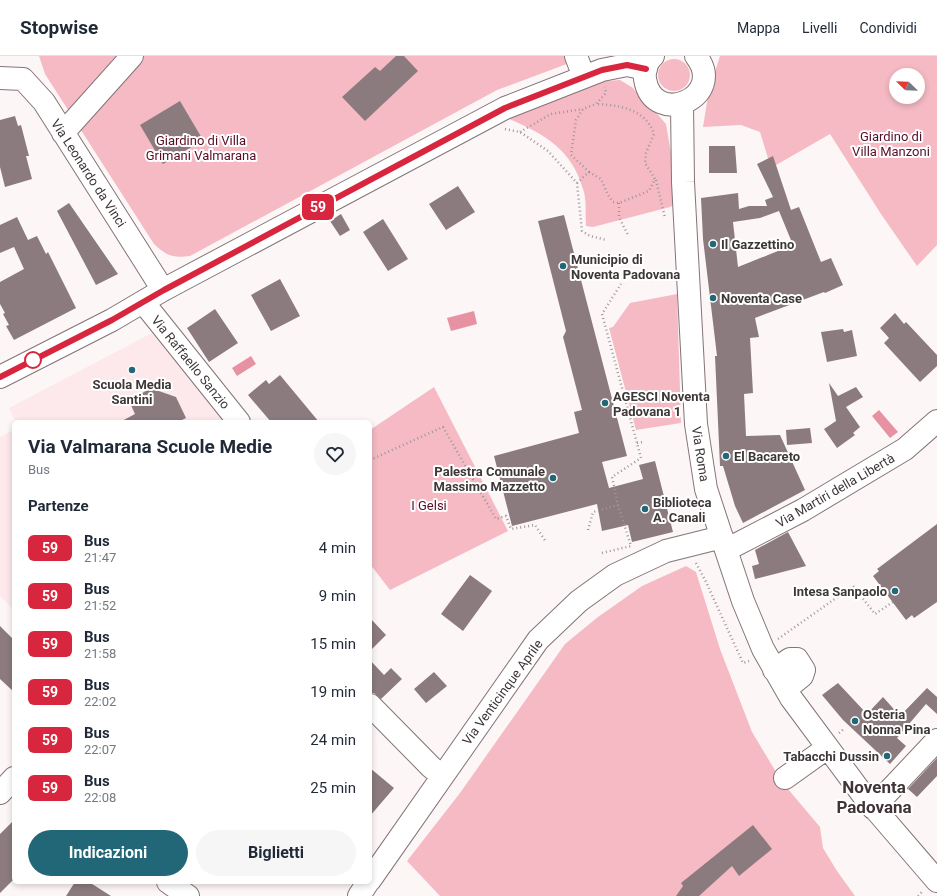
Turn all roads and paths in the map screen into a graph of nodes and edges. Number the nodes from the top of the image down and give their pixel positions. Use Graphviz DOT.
graph roads {
  1 [pos="132,56"];
  2 [pos="576,56"];
  3 [pos="696,56"];
  4 [pos="649,62"];
  5 [pos="584,77"];
  6 [pos="0,78"];
  7 [pos="605,83"];
  8 [pos="596,104"];
  9 [pos="682,104"];
  10 [pos="583,109"];
  11 [pos="477,124"];
  12 [pos="63,132"];
  13 [pos="520,132"];
  14 [pos="589,172"];
  15 [pos="655,180"];
  16 [pos="577,183"];
  17 [pos="619,203"];
  18 [pos="666,221"];
  19 [pos="628,235"];
  20 [pos="607,240"];
  21 [pos="621,284"];
  22 [pos="164,290"];
  23 [pos="142,302"];
  24 [pos="0,377"];
  25 [pos="237,420"];
  26 [pos="937,421"];
  27 [pos="643,442"];
  28 [pos="637,443"];
  29 [pos="372,459"];
  30 [pos="618,505"];
  31 [pos="588,530"];
  32 [pos="546,542"];
  33 [pos="724,543"];
  34 [pos="686,546"];
  35 [pos="602,553"];
  36 [pos="893,602"];
  37 [pos="778,639"];
  38 [pos="755,658"];
  39 [pos="372,707"];
  40 [pos="937,740"];
  41 [pos="827,748"];
  42 [pos="442,776"];
  43 [pos="785,778"];
  44 [pos="12,780"];
  45 [pos="0,793"];
  46 [pos="873,808"];
  47 [pos="372,877"];
  48 [pos="936,879"];
  49 [pos="171,884"];
  50 [pos="367,884"];
  51 [pos="188,896"];
  52 [pos="359,896"];
  1 -- 12 [label="street"];
  2 -- 5 [label="street"];
  3 -- 9 [label="street"];
  4 -- 5 [label="street"];
  4 -- 9 [label="street"];
  5 -- 11 [label="street"];
  6 -- 12 [label="street, Via Leonardo da Vinci"];
  7 -- 8 [label="path"];
  8 -- 10 [label="path"];
  8 -- 15 [label="path"];
  9 -- 33 [label="street, Via Roma"];
  10 -- 13 [label="path"];
  10 -- 14 [label="path"];
  11 -- 13 [label="path"];
  11 -- 22 [label="street"];
  12 -- 22 [label="street, Via Leonardo da Vinci"];
  13 -- 16 [label="path"];
  14 -- 16 [label="path"];
  14 -- 17 [label="path"];
  15 -- 17 [label="path"];
  15 -- 18 [label="path"];
  16 -- 20 [label="path"];
  17 -- 19 [label="path"];
  21 -- 28 [label="path"];
  22 -- 23 [label="street"];
  23 -- 24 [label="street"];
  23 -- 25 [label="street, Via Raffaello Sanzio"];
  26 -- 33 [label="street, Via Martiri della Libertà"];
  27 -- 28 [label="path"];
  28 -- 30 [label="path"];
  29 -- 32 [label="path"];
  30 -- 31 [label="path"];
  30 -- 35 [label="path"];
  33 -- 34 [label="street, Via Venticinque Aprile"];
  33 -- 41 [label="street, Via Roma"];
  34 -- 38 [label="path"];
  34 -- 42 [label="street, Via Venticinque Aprile"];
  36 -- 37 [label="path"];
  39 -- 42 [label="street"];
  40 -- 46 [label="street"];
  41 -- 43 [label="street"];
  41 -- 46 [label="street, Via Roma"];
  42 -- 47 [label="street, Via Venticinque Aprile"];
  44 -- 45 [label="street"];
  46 -- 48 [label="street, Via Roma"];
  49 -- 51 [label="street"];
  50 -- 52 [label="street, Via Venticinque Aprile"];
}
